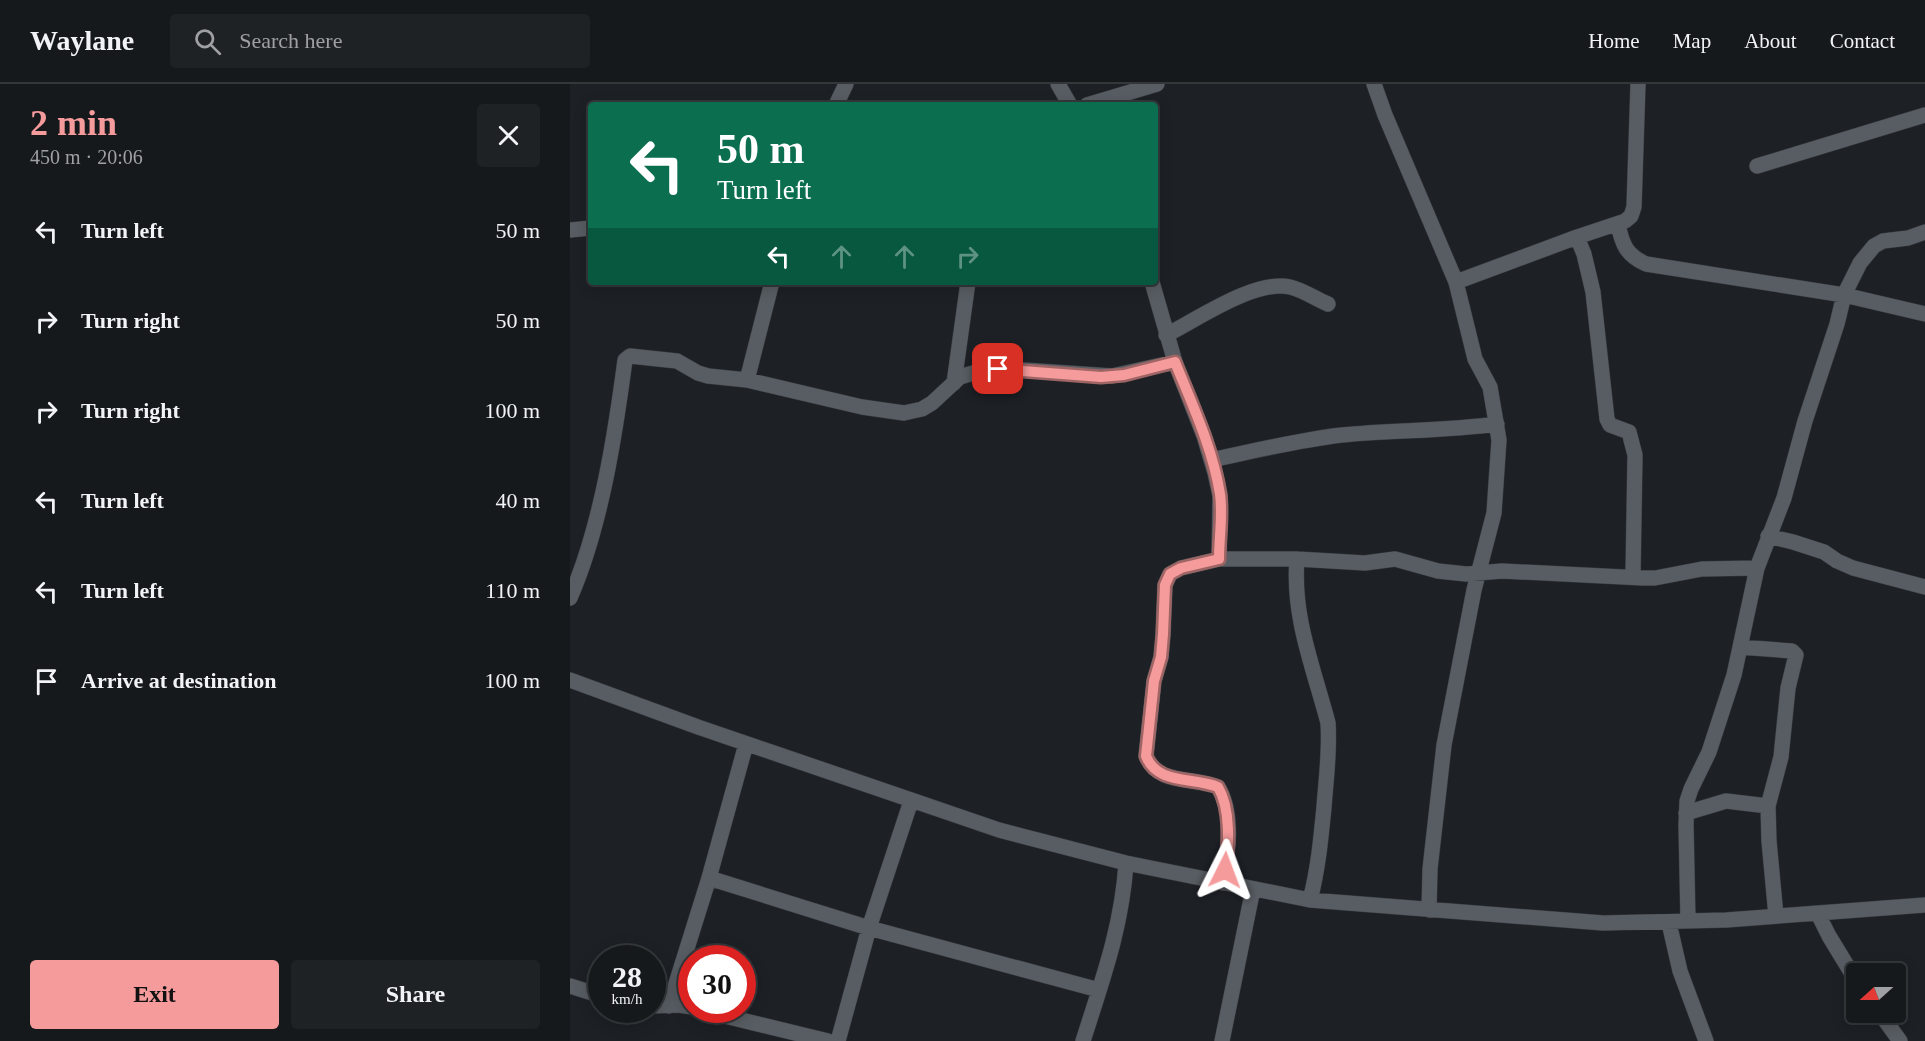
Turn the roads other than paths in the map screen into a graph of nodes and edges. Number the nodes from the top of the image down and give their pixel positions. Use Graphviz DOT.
graph roads {
  1 [pos="846,84"];
  2 [pos="1058,84"];
  3 [pos="1157,84"];
  4 [pos="1374,84"];
  5 [pos="1638,84"];
  6 [pos="1126,88"];
  7 [pos="837,102"];
  8 [pos="1068,102"];
  9 [pos="1095,102"];
  10 [pos="1925,115"];
  11 [pos="1757,166"];
  12 [pos="1618,224"];
  13 [pos="588,228"];
  14 [pos="570,230"];
  15 [pos="1925,232"];
  16 [pos="1577,237"];
  17 [pos="1456,282"];
  18 [pos="770,285"];
  19 [pos="968,285"];
  20 [pos="1153,285"];
  21 [pos="1844,295"];
  22 [pos="1328,304"];
  23 [pos="1925,314"];
  24 [pos="1166,335"];
  25 [pos="1175,362"];
  26 [pos="747,380"];
  27 [pos="954,383"];
  28 [pos="1497,424"];
  29 [pos="1211,460"];
  30 [pos="1768,536"];
  31 [pos="1219,559"];
  32 [pos="1297,559"];
  33 [pos="1757,568"];
  34 [pos="1478,573"];
  35 [pos="1633,576"];
  36 [pos="1925,587"];
  37 [pos="570,598"];
  38 [pos="1740,647"];
  39 [pos="570,680"];
  40 [pos="746,744"];
  41 [pos="911,801"];
  42 [pos="1768,806"];
  43 [pos="1686,813"];
  44 [pos="1126,863"];
  45 [pos="708,878"];
  46 [pos="1223,883"];
  47 [pos="1253,889"];
  48 [pos="1311,900"];
  49 [pos="1925,905"];
  50 [pos="1429,910"];
  51 [pos="1818,914"];
  52 [pos="1776,916"];
  53 [pos="1688,921"];
  54 [pos="1669,923"];
  55 [pos="869,928"];
  56 [pos="1846,965"];
  57 [pos="570,986"];
  58 [pos="1099,990"];
  59 [pos="588,992"];
  60 [pos="669,1006"];
  61 [pos="678,1006"];
  62 [pos="754,1023"];
  63 [pos="1887,1023"];
  64 [pos="828,1041"];
  65 [pos="838,1041"];
  66 [pos="1083,1041"];
  67 [pos="1222,1041"];
  68 [pos="1706,1041"];
  69 [pos="1900,1041"];
  1 -- 7 [label="street"];
  2 -- 8 [label="street"];
  3 -- 6 [label="street"];
  4 -- 17 [label="street"];
  5 -- 12 [label="street"];
  6 -- 9 [label="street"];
  10 -- 11 [label="street"];
  12 -- 16 [label="street"];
  12 -- 21 [label="street"];
  13 -- 14 [label="street"];
  15 -- 21 [label="street"];
  16 -- 17 [label="street"];
  16 -- 35 [label="street"];
  17 -- 28 [label="street"];
  18 -- 26 [label="street"];
  19 -- 27 [label="street"];
  20 -- 24 [label="street"];
  21 -- 23 [label="street"];
  21 -- 30 [label="street"];
  22 -- 24 [label="street"];
  24 -- 25 [label="street"];
  25 -- 27 [label="street"];
  25 -- 29 [label="street"];
  26 -- 27 [label="street"];
  26 -- 37 [label="street"];
  28 -- 29 [label="street"];
  28 -- 34 [label="street"];
  29 -- 31 [label="street"];
  30 -- 33 [label="street"];
  30 -- 36 [label="street"];
  31 -- 32 [label="street"];
  31 -- 46 [label="street"];
  32 -- 34 [label="street"];
  32 -- 48 [label="street"];
  33 -- 35 [label="street"];
  33 -- 38 [label="street"];
  34 -- 35 [label="street"];
  34 -- 50 [label="street"];
  38 -- 42 [label="street"];
  38 -- 43 [label="street"];
  39 -- 40 [label="street"];
  40 -- 41 [label="street"];
  40 -- 45 [label="street"];
  41 -- 44 [label="street"];
  41 -- 55 [label="street"];
  42 -- 43 [label="street"];
  42 -- 52 [label="street"];
  43 -- 53 [label="street"];
  44 -- 46 [label="street"];
  44 -- 58 [label="street"];
  45 -- 55 [label="street"];
  45 -- 60 [label="street"];
  46 -- 47 [label="street"];
  47 -- 48 [label="street"];
  47 -- 67 [label="street"];
  48 -- 50 [label="street"];
  49 -- 51 [label="street"];
  50 -- 54 [label="street"];
  51 -- 52 [label="street"];
  51 -- 56 [label="street"];
  52 -- 53 [label="street"];
  53 -- 54 [label="street"];
  54 -- 68 [label="street"];
  55 -- 58 [label="street"];
  55 -- 65 [label="street"];
  57 -- 59 [label="street"];
  58 -- 66 [label="street"];
  60 -- 61 [label="street"];
  62 -- 64 [label="street"];
  63 -- 69 [label="street"];
}
